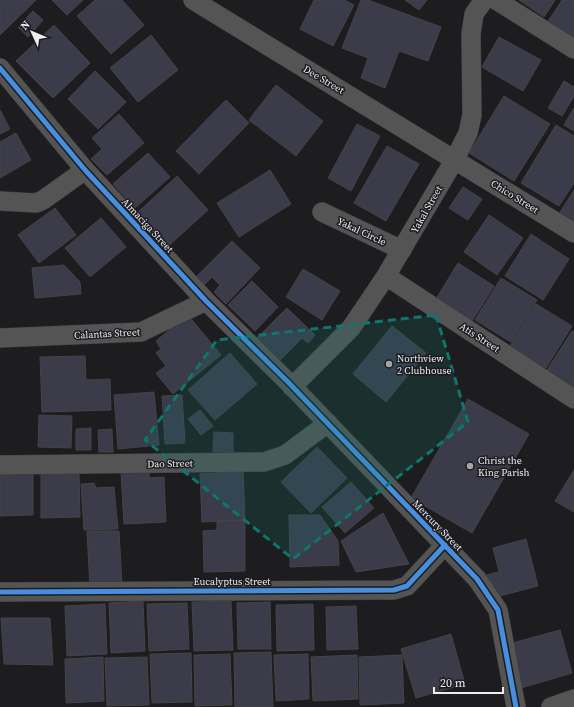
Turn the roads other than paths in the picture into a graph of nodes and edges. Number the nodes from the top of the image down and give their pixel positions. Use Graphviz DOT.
graph roads {
  1 [pos="193,0"];
  2 [pos="484,0"];
  3 [pos="496,0"];
  4 [pos="574,49"];
  5 [pos="0,68"];
  6 [pos="455,159"];
  7 [pos="84,170"];
  8 [pos="0,202"];
  9 [pos="322,212"];
  10 [pos="574,233"];
  11 [pos="402,250"];
  12 [pos="386,276"];
  13 [pos="206,301"];
  14 [pos="0,338"];
  15 [pos="292,386"];
  16 [pos="574,399"];
  17 [pos="328,424"];
  18 [pos="0,465"];
  19 [pos="445,545"];
  20 [pos="0,592"];
  21 [pos="574,699"];
  22 [pos="516,707"];
  23 [pos="551,707"];
  1 -- 6 [label="street, Dee Street"];
  2 -- 6 [label="street, Yakal Street"];
  3 -- 4 [label="street"];
  5 -- 7 [label="street, Almaciga Street"];
  6 -- 10 [label="street, Chico Street"];
  6 -- 11 [label="street, Yakal Street"];
  7 -- 8 [label="street"];
  7 -- 13 [label="street, Almaciga Street"];
  9 -- 11 [label="street, Yakal Circle"];
  11 -- 12 [label="street, Yakal Street"];
  12 -- 15 [label="street, Yakal Street"];
  12 -- 16 [label="street, Atis Street"];
  13 -- 14 [label="street, Calantas Street"];
  13 -- 15 [label="street, Almaciga Street"];
  15 -- 17 [label="street, Mercury Street"];
  17 -- 18 [label="street, Dao Street"];
  17 -- 19 [label="street, Mercury Street"];
  19 -- 20 [label="street, Eucalyptus Street"];
  19 -- 22 [label="street, Mercury Street"];
  21 -- 23 [label="street"];
}
